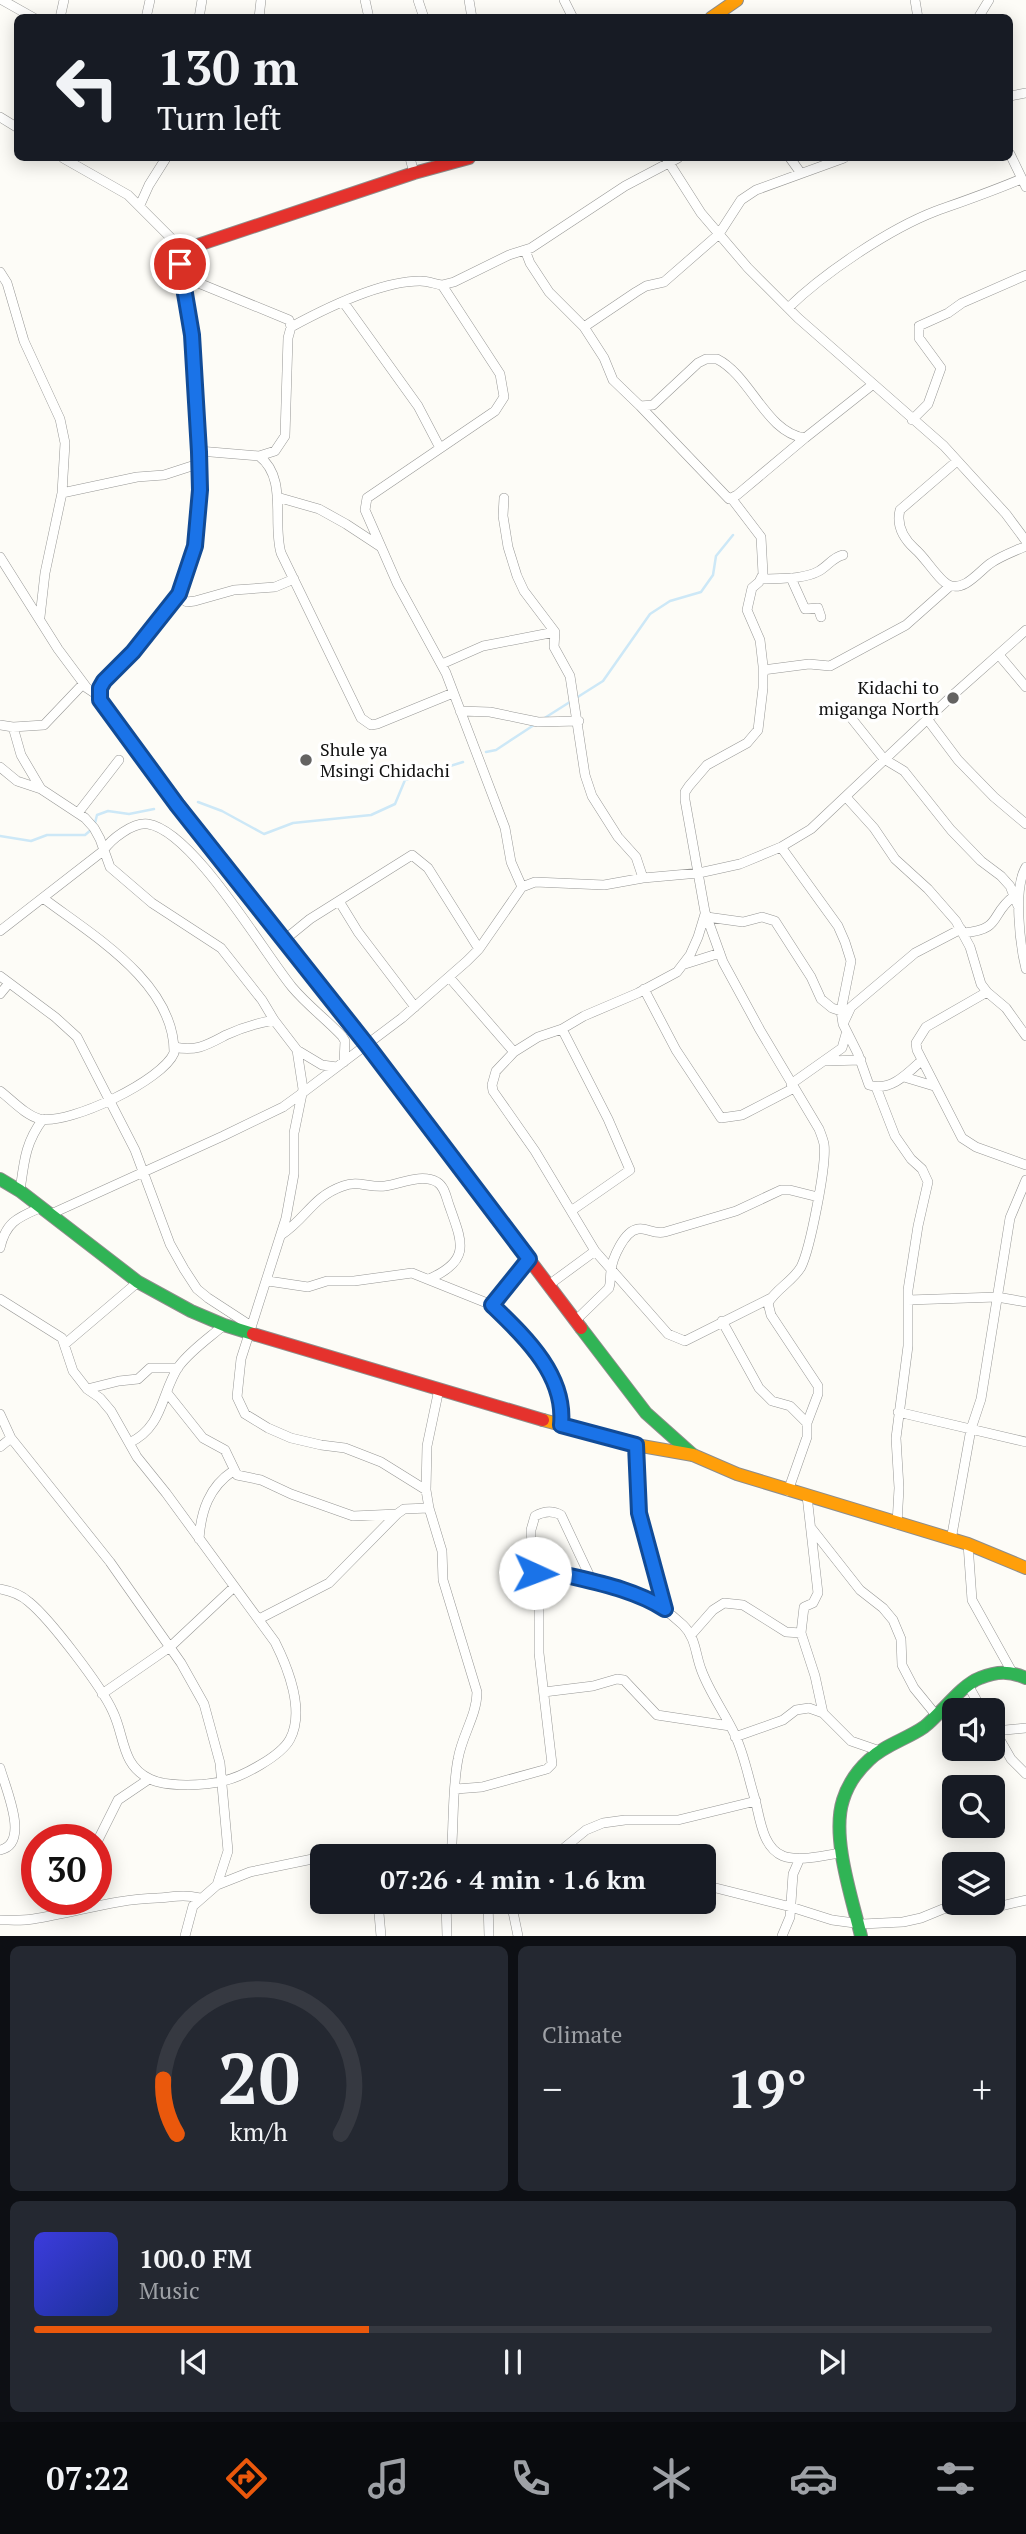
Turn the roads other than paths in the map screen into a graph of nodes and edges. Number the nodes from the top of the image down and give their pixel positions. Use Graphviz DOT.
graph roads {
  1 [pos="2,0"];
  2 [pos="737,0"];
  3 [pos="27,14"];
  4 [pos="717,14"];
  5 [pos="1013,160"];
  6 [pos="69,161"];
  7 [pos="164,161"];
  8 [pos="411,161"];
  9 [pos="457,161"];
  10 [pos="668,161"];
  11 [pos="672,161"];
  12 [pos="792,161"];
  13 [pos="835,161"];
  14 [pos="800,172"];
  15 [pos="414,173"];
  16 [pos="1024,183"];
  17 [pos="140,205"];
  18 [pos="719,234"];
  19 [pos="183,250"];
  20 [pos="525,250"];
  21 [pos="0,272"];
  22 [pos="181,273"];
  23 [pos="1026,275"];
  24 [pos="442,285"];
  25 [pos="344,303"];
  26 [pos="788,308"];
  27 [pos="291,327"];
  28 [pos="584,327"];
  29 [pos="872,385"];
  30 [pos="640,406"];
  31 [pos="912,420"];
  32 [pos="805,438"];
  33 [pos="440,448"];
  34 [pos="259,456"];
  35 [pos="199,458"];
  36 [pos="957,461"];
  37 [pos="62,494"];
  38 [pos="277,498"];
  39 [pos="504,498"];
  40 [pos="732,499"];
  41 [pos="1026,541"];
  42 [pos="381,547"];
  43 [pos="843,555"];
  44 [pos="0,557"];
  45 [pos="791,578"];
  46 [pos="294,579"];
  47 [pos="761,579"];
  48 [pos="950,586"];
  49 [pos="178,597"];
  50 [pos="40,617"];
  51 [pos="821,617"];
  52 [pos="1026,630"];
  53 [pos="555,632"];
  54 [pos="999,655"];
  55 [pos="442,664"];
  56 [pos="763,670"];
  57 [pos="83,684"];
  58 [pos="1026,687"];
  59 [pos="453,693"];
  60 [pos="99,696"];
  61 [pos="844,709"];
  62 [pos="460,711"];
  63 [pos="928,720"];
  64 [pos="579,721"];
  65 [pos="0,725"];
  66 [pos="13,727"];
  67 [pos="884,759"];
  68 [pos="119,760"];
  69 [pos="0,767"];
  70 [pos="41,789"];
  71 [pos="846,797"];
  72 [pos="78,813"];
  73 [pos="1026,824"];
  74 [pos="781,847"];
  75 [pos="103,851"];
  76 [pos="1026,867"];
  77 [pos="699,873"];
  78 [pos="643,878"];
  79 [pos="522,887"];
  80 [pos="43,898"];
  81 [pos="339,901"];
  82 [pos="1016,901"];
  83 [pos="706,915"];
  84 [pos="0,931"];
  85 [pos="962,931"];
  86 [pos="283,941"];
  87 [pos="479,949"];
  88 [pos="720,953"];
  89 [pos="685,964"];
  90 [pos="1026,969"];
  91 [pos="0,976"];
  92 [pos="449,977"];
  93 [pos="9,983"];
  94 [pos="644,989"];
  95 [pos="987,992"];
  96 [pos="0,994"];
  97 [pos="415,1007"];
  98 [pos="841,1010"];
  99 [pos="274,1020"];
  100 [pos="843,1024"];
  101 [pos="562,1029"];
  102 [pos="846,1034"];
  103 [pos="1026,1035"];
  104 [pos="367,1045"];
  105 [pos="174,1047"];
  106 [pos="297,1050"];
  107 [pos="514,1052"];
  108 [pos="861,1060"];
  109 [pos="824,1061"];
  110 [pos="921,1061"];
  111 [pos="341,1065"];
  112 [pos="904,1077"];
  113 [pos="792,1086"];
  114 [pos="934,1086"];
  115 [pos="876,1087"];
  116 [pos="0,1091"];
  117 [pos="302,1094"];
  118 [pos="110,1102"];
  119 [pos="43,1119"];
  120 [pos="1026,1165"];
  121 [pos="143,1173"];
  122 [pos="0,1179"];
  123 [pos="1026,1180"];
  124 [pos="20,1191"];
  125 [pos="818,1198"];
  126 [pos="46,1211"];
  127 [pos="571,1211"];
  128 [pos="281,1235"];
  129 [pos="0,1248"];
  130 [pos="595,1251"];
  131 [pos="529,1259"];
  132 [pos="611,1270"];
  133 [pos="429,1279"];
  134 [pos="268,1281"];
  135 [pos="138,1282"];
  136 [pos="550,1284"];
  137 [pos="997,1297"];
  138 [pos="771,1298"];
  139 [pos="0,1299"];
  140 [pos="908,1300"];
  141 [pos="1026,1302"];
  142 [pos="492,1305"];
  143 [pos="575,1321"];
  144 [pos="722,1321"];
  145 [pos="224,1325"];
  146 [pos="250,1329"];
  147 [pos="65,1344"];
  148 [pos="178,1368"];
  149 [pos="87,1389"];
  150 [pos="439,1389"];
  151 [pos="168,1394"];
  152 [pos="898,1412"];
  153 [pos="0,1414"];
  154 [pos="807,1423"];
  155 [pos="561,1425"];
  156 [pos="971,1429"];
  157 [pos="11,1438"];
  158 [pos="129,1443"];
  159 [pos="1026,1443"];
  160 [pos="636,1445"];
  161 [pos="0,1447"];
  162 [pos="693,1455"];
  163 [pos="233,1471"];
  164 [pos="426,1490"];
  165 [pos="788,1491"];
  166 [pos="807,1496"];
  167 [pos="429,1508"];
  168 [pos="397,1514"];
  169 [pos="897,1524"];
  170 [pos="812,1529"];
  171 [pos="199,1539"];
  172 [pos="951,1540"];
  173 [pos="968,1544"];
  174 [pos="532,1566"];
  175 [pos="1026,1567"];
  176 [pos="592,1581"];
  177 [pos="234,1587"];
  178 [pos="0,1589"];
  179 [pos="665,1609"];
  180 [pos="259,1619"];
  181 [pos="801,1633"];
  182 [pos="691,1635"];
  183 [pos="170,1647"];
  184 [pos="1012,1672"];
  185 [pos="1026,1678"];
  186 [pos="968,1685"];
  187 [pos="544,1692"];
  188 [pos="103,1694"];
  189 [pos="975,1698"];
  190 [pos="823,1713"];
  191 [pos="936,1715"];
  192 [pos="730,1726"];
  193 [pos="1026,1728"];
  194 [pos="1005,1729"];
  195 [pos="735,1737"];
  196 [pos="1005,1748"];
  197 [pos="880,1751"];
  198 [pos="0,1768"];
  199 [pos="1026,1774"];
  200 [pos="149,1779"];
  201 [pos="222,1782"];
  202 [pos="456,1789"];
  203 [pos="756,1801"];
  204 [pos="106,1824"];
  205 [pos="452,1844"];
  206 [pos="569,1844"];
  207 [pos="0,1850"];
  208 [pos="841,1853"];
  209 [pos="800,1858"];
  210 [pos="310,1860"];
  211 [pos="217,1885"];
  212 [pos="716,1888"];
  213 [pos="200,1898"];
  214 [pos="1026,1900"];
  215 [pos="112,1901"];
  216 [pos="791,1907"];
  217 [pos="378,1914"];
  218 [pos="446,1914"];
  219 [pos="488,1914"];
  220 [pos="513,1914"];
  221 [pos="48,1915"];
  222 [pos="0,1920"];
  223 [pos="859,1929"];
  224 [pos="186,1936"];
  225 [pos="381,1936"];
  226 [pos="447,1936"];
  227 [pos="489,1936"];
  228 [pos="518,1936"];
  229 [pos="782,1936"];
  1 -- 3 [label="street"];
  2 -- 4 [label="street"];
  5 -- 16 [label="street"];
  6 -- 17 [label="street"];
  7 -- 17 [label="street"];
  8 -- 15 [label="street"];
  9 -- 15 [label="street"];
  10 -- 20 [label="street"];
  11 -- 18 [label="street"];
  12 -- 14 [label="street"];
  13 -- 14 [label="street"];
  14 -- 18 [label="street"];
  15 -- 19 [label="street"];
  16 -- 26 [label="street"];
  17 -- 19 [label="street"];
  18 -- 26 [label="street"];
  18 -- 28 [label="street"];
  19 -- 22 [label="street"];
  20 -- 24 [label="street"];
  20 -- 28 [label="street"];
  21 -- 37 [label="street"];
  22 -- 27 [label="street"];
  22 -- 35 [label="street"];
  23 -- 31 [label="street"];
  24 -- 25 [label="street"];
  24 -- 33 [label="street"];
  25 -- 27 [label="street"];
  25 -- 33 [label="street"];
  26 -- 29 [label="street"];
  27 -- 34 [label="street"];
  28 -- 30 [label="street"];
  29 -- 31 [label="street"];
  29 -- 32 [label="street"];
  30 -- 32 [label="street"];
  30 -- 40 [label="street"];
  31 -- 36 [label="street"];
  32 -- 40 [label="street"];
  33 -- 42 [label="street"];
  34 -- 35 [label="street"];
  34 -- 38 [label="street"];
  35 -- 37 [label="street"];
  35 -- 49 [label="street"];
  36 -- 41 [label="street"];
  36 -- 48 [label="street"];
  37 -- 50 [label="street"];
  38 -- 42 [label="street"];
  38 -- 46 [label="street"];
  39 -- 53 [label="street"];
  40 -- 47 [label="street"];
  41 -- 48 [label="street"];
  42 -- 55 [label="street"];
  43 -- 45 [label="street"];
  44 -- 50 [label="street"];
  45 -- 47 [label="street"];
  45 -- 51 [label="street"];
  46 -- 49 [label="street"];
  46 -- 59 [label="street"];
  47 -- 56 [label="street"];
  48 -- 56 [label="street"];
  49 -- 60 [label="street"];
  50 -- 57 [label="street"];
  52 -- 54 [label="street"];
  53 -- 55 [label="street"];
  53 -- 64 [label="street"];
  54 -- 58 [label="street"];
  54 -- 63 [label="street"];
  55 -- 59 [label="street"];
  56 -- 77 [label="street"];
  57 -- 60 [label="street"];
  57 -- 66 [label="street"];
  59 -- 62 [label="street"];
  60 -- 86 [label="street"];
  61 -- 67 [label="street"];
  62 -- 64 [label="street"];
  62 -- 79 [label="street"];
  63 -- 67 [label="street"];
  63 -- 73 [label="street"];
  64 -- 78 [label="street"];
  65 -- 66 [label="street"];
  66 -- 70 [label="street"];
  67 -- 71 [label="street"];
  67 -- 82 [label="street"];
  68 -- 72 [label="street"];
  69 -- 70 [label="street"];
  70 -- 72 [label="street"];
  71 -- 74 [label="street"];
  71 -- 85 [label="street"];
  72 -- 75 [label="street"];
  74 -- 77 [label="street"];
  74 -- 98 [label="street"];
  75 -- 80 [label="street"];
  75 -- 99 [label="street"];
  75 -- 111 [label="street"];
  76 -- 82 [label="street"];
  77 -- 78 [label="street"];
  77 -- 83 [label="street"];
  78 -- 79 [label="street"];
  79 -- 87 [label="street"];
  80 -- 84 [label="street"];
  80 -- 105 [label="street"];
  81 -- 86 [label="street"];
  81 -- 87 [label="street"];
  81 -- 97 [label="street"];
  82 -- 85 [label="street"];
  82 -- 90 [label="street"];
  83 -- 88 [label="street"];
  83 -- 89 [label="street"];
  83 -- 98 [label="street"];
  85 -- 95 [label="street"];
  85 -- 100 [label="street"];
  86 -- 104 [label="street"];
  87 -- 92 [label="street"];
  88 -- 89 [label="street"];
  88 -- 113 [label="street"];
  89 -- 94 [label="street"];
  91 -- 93 [label="street"];
  92 -- 97 [label="street"];
  92 -- 107 [label="street"];
  93 -- 96 [label="street"];
  93 -- 118 [label="street"];
  94 -- 101 [label="street"];
  94 -- 113 [label="street"];
  95 -- 103 [label="street"];
  95 -- 110 [label="street"];
  97 -- 104 [label="street"];
  98 -- 100 [label="street"];
  99 -- 105 [label="street"];
  99 -- 106 [label="street"];
  100 -- 102 [label="street"];
  101 -- 107 [label="street"];
  101 -- 127 [label="street"];
  102 -- 108 [label="street"];
  102 -- 109 [label="street"];
  104 -- 111 [label="street"];
  104 -- 131 [label="street"];
  105 -- 118 [label="street"];
  106 -- 111 [label="street"];
  106 -- 117 [label="street"];
  107 -- 127 [label="street"];
  108 -- 109 [label="street"];
  108 -- 115 [label="street"];
  109 -- 113 [label="street"];
  110 -- 112 [label="street"];
  110 -- 114 [label="street"];
  111 -- 117 [label="street"];
  112 -- 114 [label="street"];
  112 -- 115 [label="street"];
  113 -- 125 [label="street"];
  114 -- 120 [label="street"];
  115 -- 140 [label="street"];
  116 -- 119 [label="street"];
  117 -- 121 [label="street"];
  117 -- 128 [label="street"];
  118 -- 119 [label="street"];
  118 -- 121 [label="street"];
  119 -- 124 [label="street"];
  121 -- 126 [label="street"];
  121 -- 146 [label="street"];
  122 -- 124 [label="street"];
  123 -- 137 [label="street"];
  124 -- 126 [label="street"];
  125 -- 132 [label="street"];
  125 -- 138 [label="street"];
  126 -- 129 [label="street"];
  126 -- 135 [label="street"];
  127 -- 130 [label="street"];
  128 -- 133 [label="street"];
  128 -- 134 [label="street"];
  130 -- 132 [label="street"];
  130 -- 136 [label="street"];
  131 -- 136 [label="street"];
  131 -- 142 [label="street"];
  132 -- 143 [label="street"];
  132 -- 144 [label="street"];
  133 -- 134 [label="street"];
  133 -- 142 [label="street"];
  134 -- 146 [label="street"];
  135 -- 145 [label="street"];
  135 -- 147 [label="street"];
  136 -- 143 [label="street"];
  137 -- 140 [label="street"];
  137 -- 141 [label="street"];
  137 -- 156 [label="street"];
  138 -- 144 [label="street"];
  138 -- 154 [label="street"];
  139 -- 147 [label="street"];
  140 -- 152 [label="street"];
  142 -- 155 [label="street"];
  143 -- 162 [label="street"];
  144 -- 154 [label="street"];
  145 -- 146 [label="street"];
  145 -- 148 [label="street"];
  146 -- 150 [label="street"];
  146 -- 164 [label="street"];
  147 -- 149 [label="street"];
  148 -- 149 [label="street"];
  148 -- 151 [label="street"];
  149 -- 158 [label="street"];
  150 -- 155 [label="street"];
  150 -- 164 [label="street"];
  151 -- 158 [label="street"];
  151 -- 163 [label="street"];
  152 -- 156 [label="street"];
  152 -- 169 [label="street"];
  153 -- 157 [label="street"];
  154 -- 165 [label="street"];
  155 -- 160 [label="street"];
  156 -- 159 [label="street"];
  156 -- 172 [label="street"];
  157 -- 161 [label="street"];
  157 -- 183 [label="street"];
  158 -- 171 [label="street"];
  160 -- 162 [label="street"];
  160 -- 179 [label="street"];
  162 -- 165 [label="street"];
  163 -- 168 [label="street"];
  163 -- 171 [label="street"];
  164 -- 167 [label="street"];
  165 -- 166 [label="street"];
  166 -- 169 [label="street"];
  166 -- 170 [label="street"];
  167 -- 168 [label="street"];
  167 -- 202 [label="street"];
  168 -- 180 [label="street"];
  169 -- 172 [label="street"];
  170 -- 181 [label="street"];
  170 -- 191 [label="street"];
  171 -- 177 [label="street"];
  172 -- 173 [label="street"];
  173 -- 175 [label="street"];
  173 -- 184 [label="street"];
  174 -- 176 [label="street"];
  174 -- 176 [label="street"];
  174 -- 187 [label="street"];
  176 -- 179 [label="street"];
  177 -- 180 [label="street"];
  177 -- 183 [label="street"];
  178 -- 188 [label="street"];
  179 -- 182 [label="street"];
  180 -- 201 [label="street"];
  181 -- 182 [label="street"];
  181 -- 190 [label="street"];
  182 -- 192 [label="street"];
  183 -- 188 [label="street"];
  183 -- 201 [label="street"];
  184 -- 185 [label="street"];
  184 -- 186 [label="street"];
  186 -- 189 [label="street"];
  186 -- 191 [label="street"];
  187 -- 192 [label="street"];
  187 -- 202 [label="street"];
  188 -- 200 [label="street"];
  190 -- 195 [label="street"];
  190 -- 197 [label="street"];
  191 -- 197 [label="street"];
  192 -- 195 [label="street"];
  193 -- 194 [label="street"];
  195 -- 203 [label="street"];
  196 -- 199 [label="street"];
  197 -- 208 [label="street"];
  198 -- 207 [label="street"];
  200 -- 201 [label="street"];
  200 -- 204 [label="street"];
  201 -- 211 [label="street"];
  202 -- 205 [label="street"];
  203 -- 206 [label="street"];
  203 -- 209 [label="street"];
  208 -- 209 [label="street"];
  208 -- 223 [label="street"];
  209 -- 216 [label="street"];
  210 -- 211 [label="street"];
  211 -- 213 [label="street"];
  212 -- 216 [label="street"];
  213 -- 215 [label="street"];
  213 -- 224 [label="street"];
  214 -- 223 [label="street"];
  216 -- 223 [label="street"];
  216 -- 229 [label="street"];
  217 -- 225 [label="street"];
  218 -- 226 [label="street"];
  219 -- 227 [label="street"];
  220 -- 228 [label="street"];
  221 -- 222 [label="street"];
}
